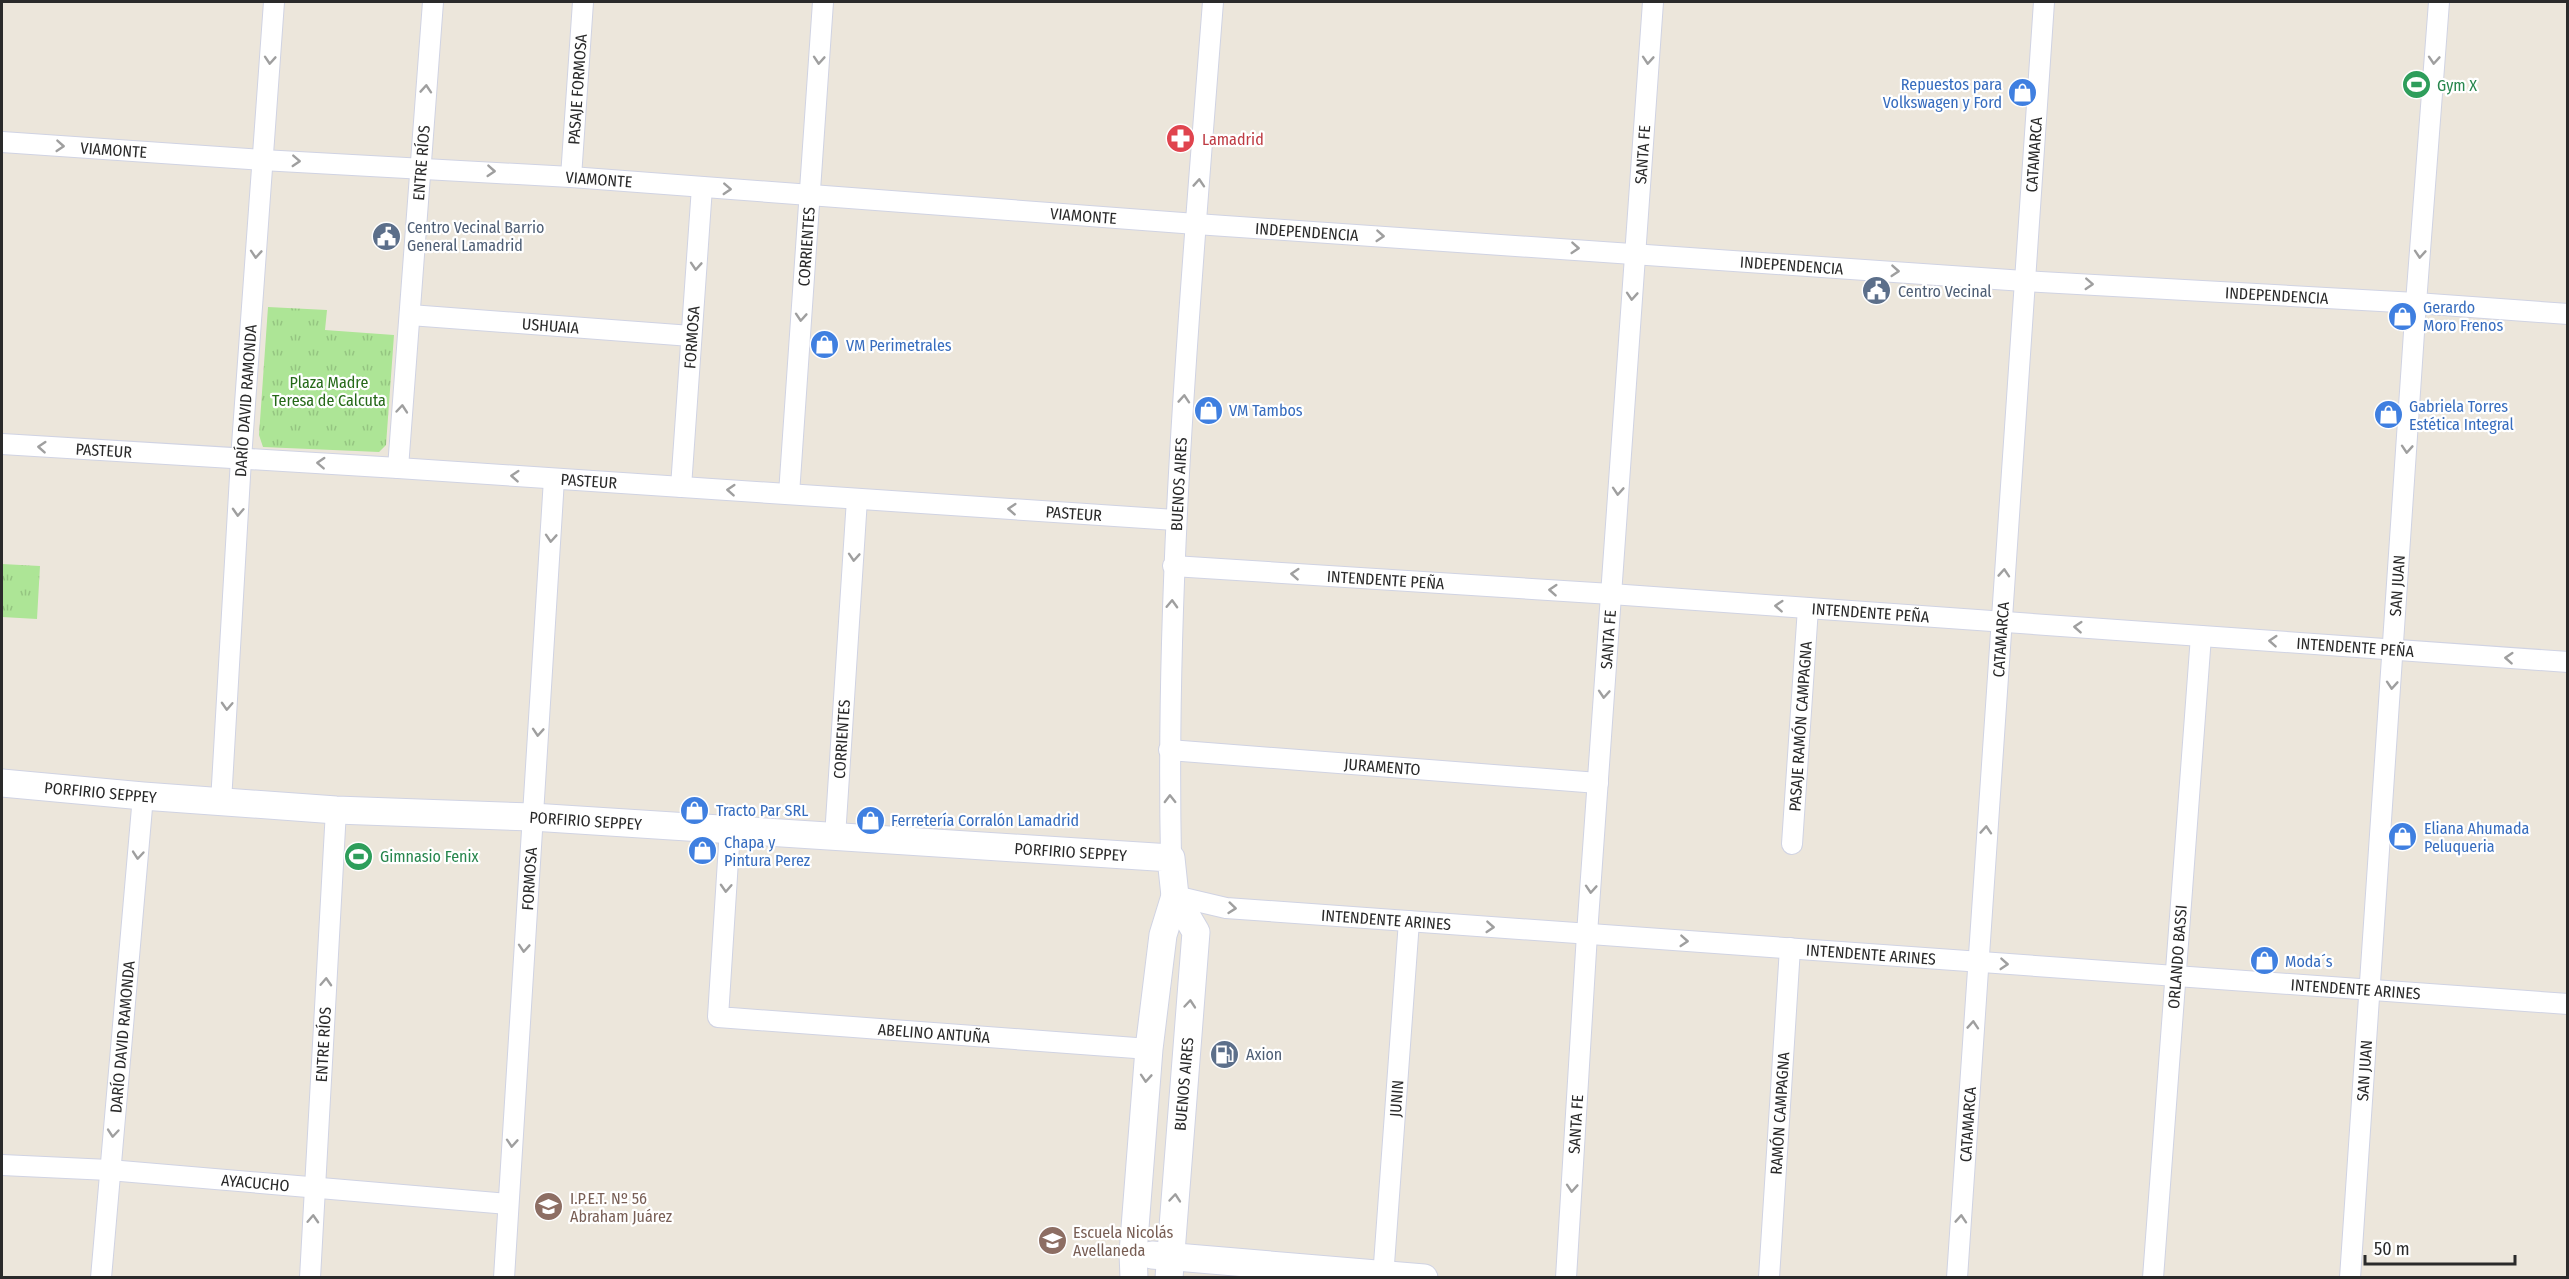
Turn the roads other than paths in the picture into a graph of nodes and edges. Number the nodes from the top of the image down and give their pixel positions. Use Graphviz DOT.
graph roads {
  1 [pos="274,2"];
  2 [pos="433,2"];
  3 [pos="583,2"];
  4 [pos="823,2"];
  5 [pos="1213,2"];
  6 [pos="1653,2"];
  7 [pos="2044,2"];
  8 [pos="2439,2"];
  9 [pos="2,142"];
  10 [pos="262,160"];
  11 [pos="421,167"];
  12 [pos="571,177"];
  13 [pos="702,187"];
  14 [pos="809,193"];
  15 [pos="1196,224"];
  16 [pos="1635,252"];
  17 [pos="2024,281"];
  18 [pos="2416,303"];
  19 [pos="2568,314"];
  20 [pos="410,315"];
  21 [pos="691,336"];
  22 [pos="2,444"];
  23 [pos="241,459"];
  24 [pos="398,468"];
  25 [pos="555,479"];
  26 [pos="681,487"];
  27 [pos="789,494"];
  28 [pos="857,499"];
  29 [pos="1175,520"];
  30 [pos="1173,566"];
  31 [pos="1611,594"];
  32 [pos="1808,608"];
  33 [pos="2000,622"];
  34 [pos="2200,636"];
  35 [pos="2394,650"];
  36 [pos="2568,662"];
  37 [pos="1169,750"];
  38 [pos="2,783"];
  39 [pos="1598,783"];
  40 [pos="143,796"];
  41 [pos="221,802"];
  42 [pos="336,810"];
  43 [pos="532,817"];
  44 [pos="730,829"];
  45 [pos="836,837"];
  46 [pos="1792,844"];
  47 [pos="1171,858"];
  48 [pos="1175,896"];
  49 [pos="1409,921"];
  50 [pos="1587,934"];
  51 [pos="1790,948"];
  52 [pos="1978,962"];
  53 [pos="2176,976"];
  54 [pos="2370,990"];
  55 [pos="2568,1004"];
  56 [pos="1149,1049"];
  57 [pos="2,1165"];
  58 [pos="109,1170"];
  59 [pos="315,1188"];
  60 [pos="508,1204"];
  61 [pos="1133,1265"];
  62 [pos="1170,1267"];
  63 [pos="1383,1276"];
  64 [pos="101,1278"];
  65 [pos="310,1278"];
  66 [pos="504,1278"];
  67 [pos="1424,1278"];
  68 [pos="1566,1278"];
  69 [pos="1769,1278"];
  70 [pos="1957,1278"];
  71 [pos="2153,1278"];
  72 [pos="2350,1278"];
  1 -- 10 [label="street, DARÍO DAVID RAMONDA, one-way"];
  11 -- 2 [label="street, ENTRE RÍOS, one-way"];
  3 -- 12 [label="street, PASAJE FORMOSA"];
  4 -- 14 [label="street, CORRIENTES, one-way"];
  15 -- 5 [label="street, BUENOS AIRES, one-way"];
  6 -- 16 [label="street, SANTA FE, one-way"];
  7 -- 17 [label="street, CATAMARCA"];
  8 -- 18 [label="street, SAN JUAN, one-way"];
  9 -- 10 [label="street, VIAMONTE, one-way"];
  10 -- 11 [label="street, VIAMONTE, one-way"];
  10 -- 23 [label="street, DARÍO DAVID RAMONDA, one-way"];
  11 -- 12 [label="street, VIAMONTE, one-way"];
  11 -- 20 [label="street, ENTRE RÍOS"];
  12 -- 13 [label="street, VIAMONTE"];
  13 -- 14 [label="street, VIAMONTE, one-way"];
  13 -- 21 [label="street, FORMOSA, one-way"];
  14 -- 15 [label="street, VIAMONTE"];
  14 -- 27 [label="street, CORRIENTES, one-way"];
  15 -- 16 [label="street, INDEPENDENCIA, one-way"];
  29 -- 15 [label="street, BUENOS AIRES, one-way"];
  16 -- 17 [label="street, INDEPENDENCIA, one-way"];
  16 -- 31 [label="street, SANTA FE, one-way"];
  17 -- 18 [label="street, INDEPENDENCIA, one-way"];
  33 -- 17 [label="street, CATAMARCA, one-way"];
  18 -- 19 [label="street, INDEPENDENCIA"];
  18 -- 35 [label="street, SAN JUAN, one-way"];
  20 -- 21 [label="street, USHUAIA"];
  24 -- 20 [label="street, ENTRE RÍOS, one-way"];
  21 -- 26 [label="street, FORMOSA"];
  23 -- 22 [label="street, PASTEUR, one-way"];
  24 -- 23 [label="street, PASTEUR, one-way"];
  23 -- 41 [label="street, DARÍO DAVID RAMONDA, one-way"];
  25 -- 24 [label="street, PASTEUR, one-way"];
  25 -- 26 [label="street, PASTEUR"];
  25 -- 43 [label="street, FORMOSA, one-way"];
  27 -- 26 [label="street, PASTEUR, one-way"];
  27 -- 28 [label="street, PASTEUR"];
  29 -- 28 [label="street, PASTEUR, one-way"];
  28 -- 45 [label="street, CORRIENTES, one-way"];
  29 -- 30 [label="street, BUENOS AIRES"];
  31 -- 30 [label="street, INTENDENTE PEÑA, one-way"];
  37 -- 30 [label="street, BUENOS AIRES, one-way"];
  32 -- 31 [label="street, INTENDENTE PEÑA, one-way"];
  31 -- 39 [label="street, SANTA FE, one-way"];
  32 -- 33 [label="street, INTENDENTE PEÑA"];
  32 -- 46 [label="street, PASAJE RAMÓN CAMPAGNA"];
  34 -- 33 [label="street, INTENDENTE PEÑA, one-way"];
  52 -- 33 [label="street, CATAMARCA, one-way"];
  35 -- 34 [label="street, INTENDENTE PEÑA, one-way"];
  34 -- 53 [label="street, ORLANDO BASSI"];
  36 -- 35 [label="street, INTENDENTE PEÑA, one-way"];
  35 -- 54 [label="street, SAN JUAN, one-way"];
  37 -- 39 [label="street, JURAMENTO"];
  47 -- 37 [label="street, BUENOS AIRES, one-way"];
  38 -- 40 [label="main road, PORFIRIO SEPPEY"];
  39 -- 50 [label="street, SANTA FE, one-way"];
  40 -- 41 [label="main road, PORFIRIO SEPPEY"];
  40 -- 58 [label="street, DARÍO DAVID RAMONDA, one-way"];
  41 -- 42 [label="main road, PORFIRIO SEPPEY"];
  42 -- 43 [label="main road, PORFIRIO SEPPEY"];
  59 -- 42 [label="street, ENTRE RÍOS, one-way"];
  43 -- 44 [label="main road, PORFIRIO SEPPEY"];
  43 -- 60 [label="street, FORMOSA, one-way"];
  44 -- 45 [label="main road, PORFIRIO SEPPEY"];
  44 -- 56 [label="street, ABELINO ANTUÑA, one-way"];
  45 -- 47 [label="main road, PORFIRIO SEPPEY"];
  47 -- 48 [label="main road, BUENOS AIRES"];
  48 -- 49 [label="street, INTENDENTE ARINES, one-way"];
  48 -- 56 [label="main road, BUENOS AIRES"];
  62 -- 48 [label="main road, BUENOS AIRES, one-way"];
  49 -- 50 [label="street, INTENDENTE ARINES, one-way"];
  49 -- 63 [label="street, JUNIN"];
  50 -- 51 [label="street, INTENDENTE ARINES, one-way"];
  50 -- 68 [label="street, SANTA FE, one-way"];
  51 -- 52 [label="street, INTENDENTE ARINES"];
  51 -- 69 [label="street, RAMÓN CAMPAGNA"];
  52 -- 53 [label="street, INTENDENTE ARINES, one-way"];
  70 -- 52 [label="street, CATAMARCA, one-way"];
  53 -- 54 [label="street, INTENDENTE ARINES"];
  53 -- 71 [label="street, ORLANDO BASSI"];
  54 -- 55 [label="street, INTENDENTE ARINES"];
  54 -- 72 [label="street, SAN JUAN"];
  56 -- 61 [label="main road, BUENOS AIRES, one-way"];
  57 -- 58 [label="street, AYACUCHO"];
  58 -- 59 [label="street, AYACUCHO"];
  58 -- 64 [label="street, DARÍO DAVID RAMONDA"];
  59 -- 60 [label="street, AYACUCHO"];
  65 -- 59 [label="street, ENTRE RÍOS, one-way"];
  60 -- 66 [label="street, FORMOSA"];
  61 -- 62 [label="main road"];
  62 -- 63 [label="main road"];
  63 -- 67 [label="main road"];
}
